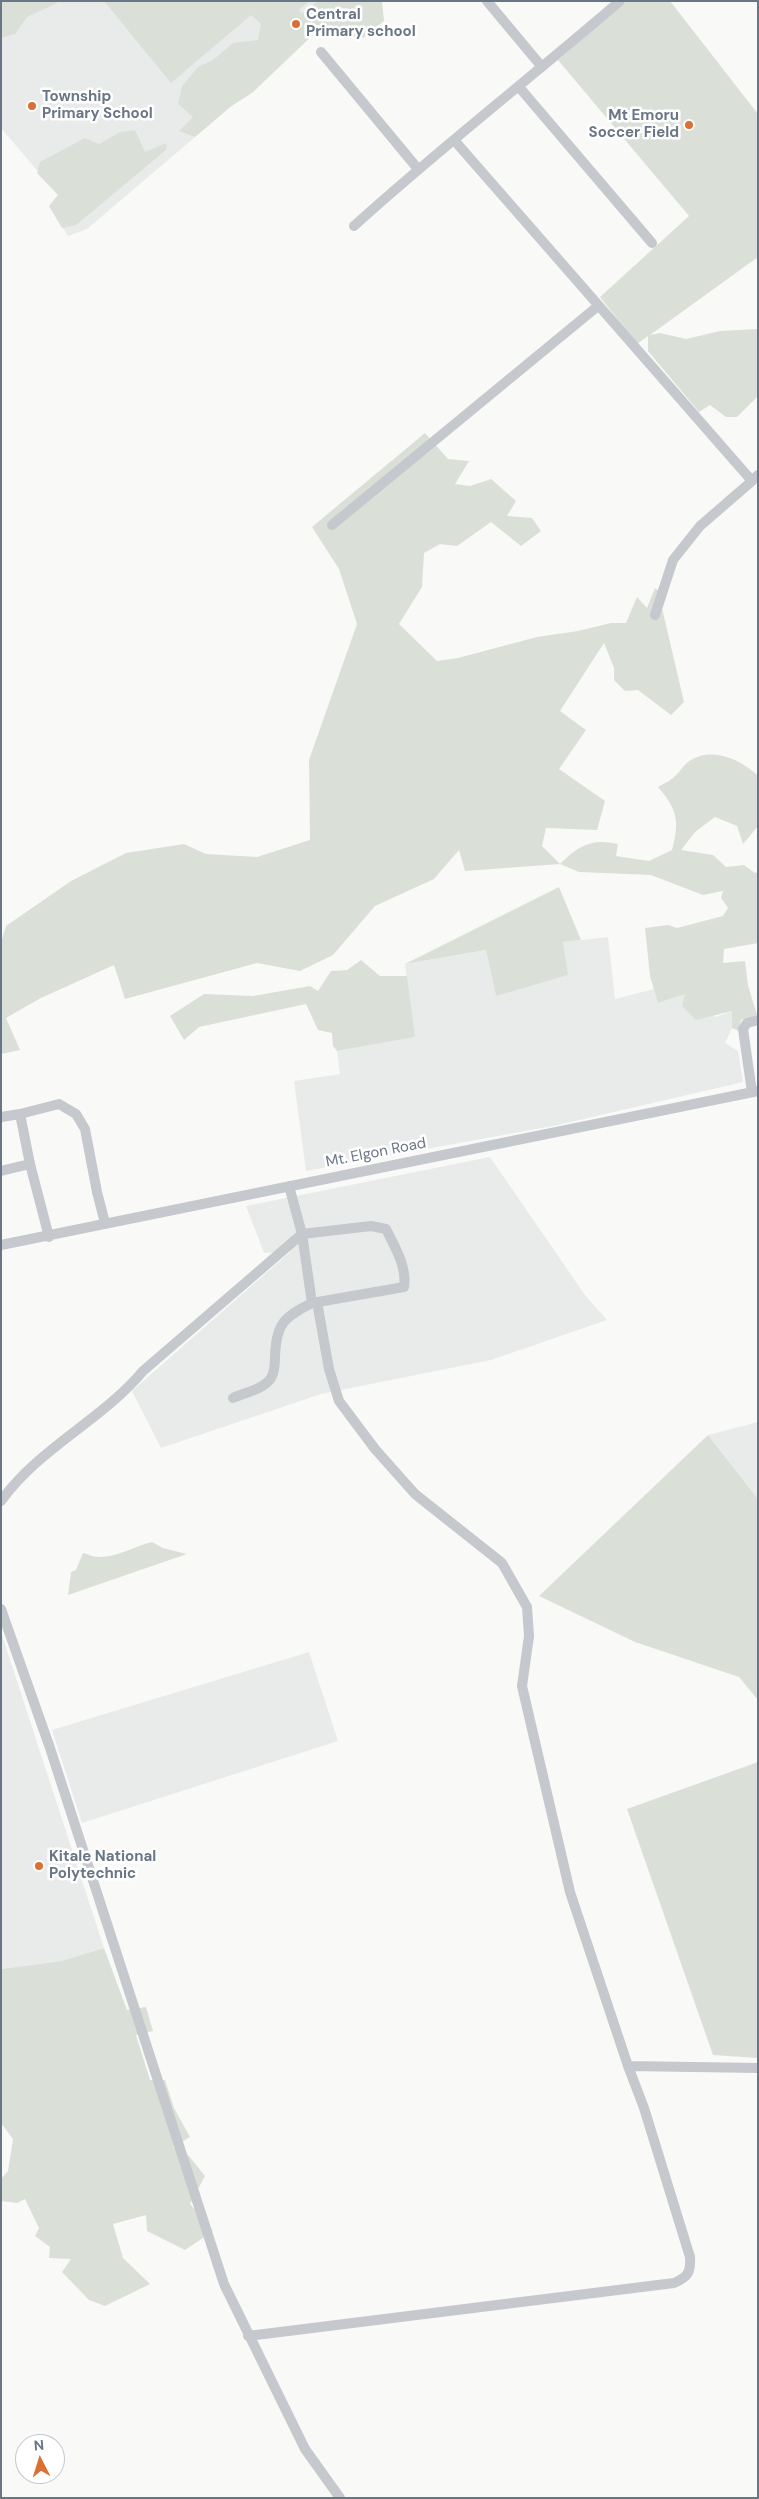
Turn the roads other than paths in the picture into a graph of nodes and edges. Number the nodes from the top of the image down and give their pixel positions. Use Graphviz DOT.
graph roads {
  1 [pos="488,1"];
  2 [pos="620,1"];
  3 [pos="321,52"];
  4 [pos="542,67"];
  5 [pos="519,87"];
  6 [pos="454,140"];
  7 [pos="418,169"];
  8 [pos="354,226"];
  9 [pos="652,243"];
  10 [pos="598,306"];
  11 [pos="755,478"];
  12 [pos="332,525"];
  13 [pos="655,615"];
  14 [pos="758,1020"];
  15 [pos="755,1092"];
  16 [pos="20,1114"];
  17 [pos="1,1117"];
  18 [pos="30,1164"];
  19 [pos="1,1171"];
  20 [pos="289,1186"];
  21 [pos="105,1223"];
  22 [pos="302,1234"];
  23 [pos="49,1237"];
  24 [pos="1,1245"];
  25 [pos="314,1302"];
  26 [pos="233,1398"];
  27 [pos="1,1501"];
  28 [pos="1,1609"];
  29 [pos="628,2066"];
  30 [pos="758,2068"];
  31 [pos="248,2336"];
  32 [pos="340,2498"];
  1 -- 4 [label="street"];
  2 -- 4 [label="street"];
  3 -- 7 [label="street"];
  4 -- 5 [label="street"];
  5 -- 6 [label="street"];
  5 -- 9 [label="street"];
  6 -- 7 [label="street"];
  6 -- 10 [label="street"];
  7 -- 8 [label="street"];
  10 -- 11 [label="street"];
  10 -- 12 [label="street"];
  11 -- 13 [label="street"];
  14 -- 15 [label="street"];
  15 -- 20 [label="street, Mt. Elgon Road"];
  16 -- 17 [label="street"];
  16 -- 18 [label="street"];
  16 -- 21 [label="street"];
  18 -- 19 [label="street"];
  18 -- 23 [label="street"];
  20 -- 21 [label="street, Mt. Elgon Road"];
  20 -- 22 [label="street"];
  21 -- 23 [label="street, Mt. Elgon Road"];
  22 -- 25 [label="street"];
  22 -- 25 [label="street"];
  22 -- 27 [label="street"];
  23 -- 24 [label="street, Mt. Elgon Road"];
  25 -- 26 [label="street"];
  25 -- 29 [label="street"];
  28 -- 31 [label="street"];
  29 -- 30 [label="street"];
  29 -- 31 [label="street"];
  31 -- 32 [label="street"];
}
